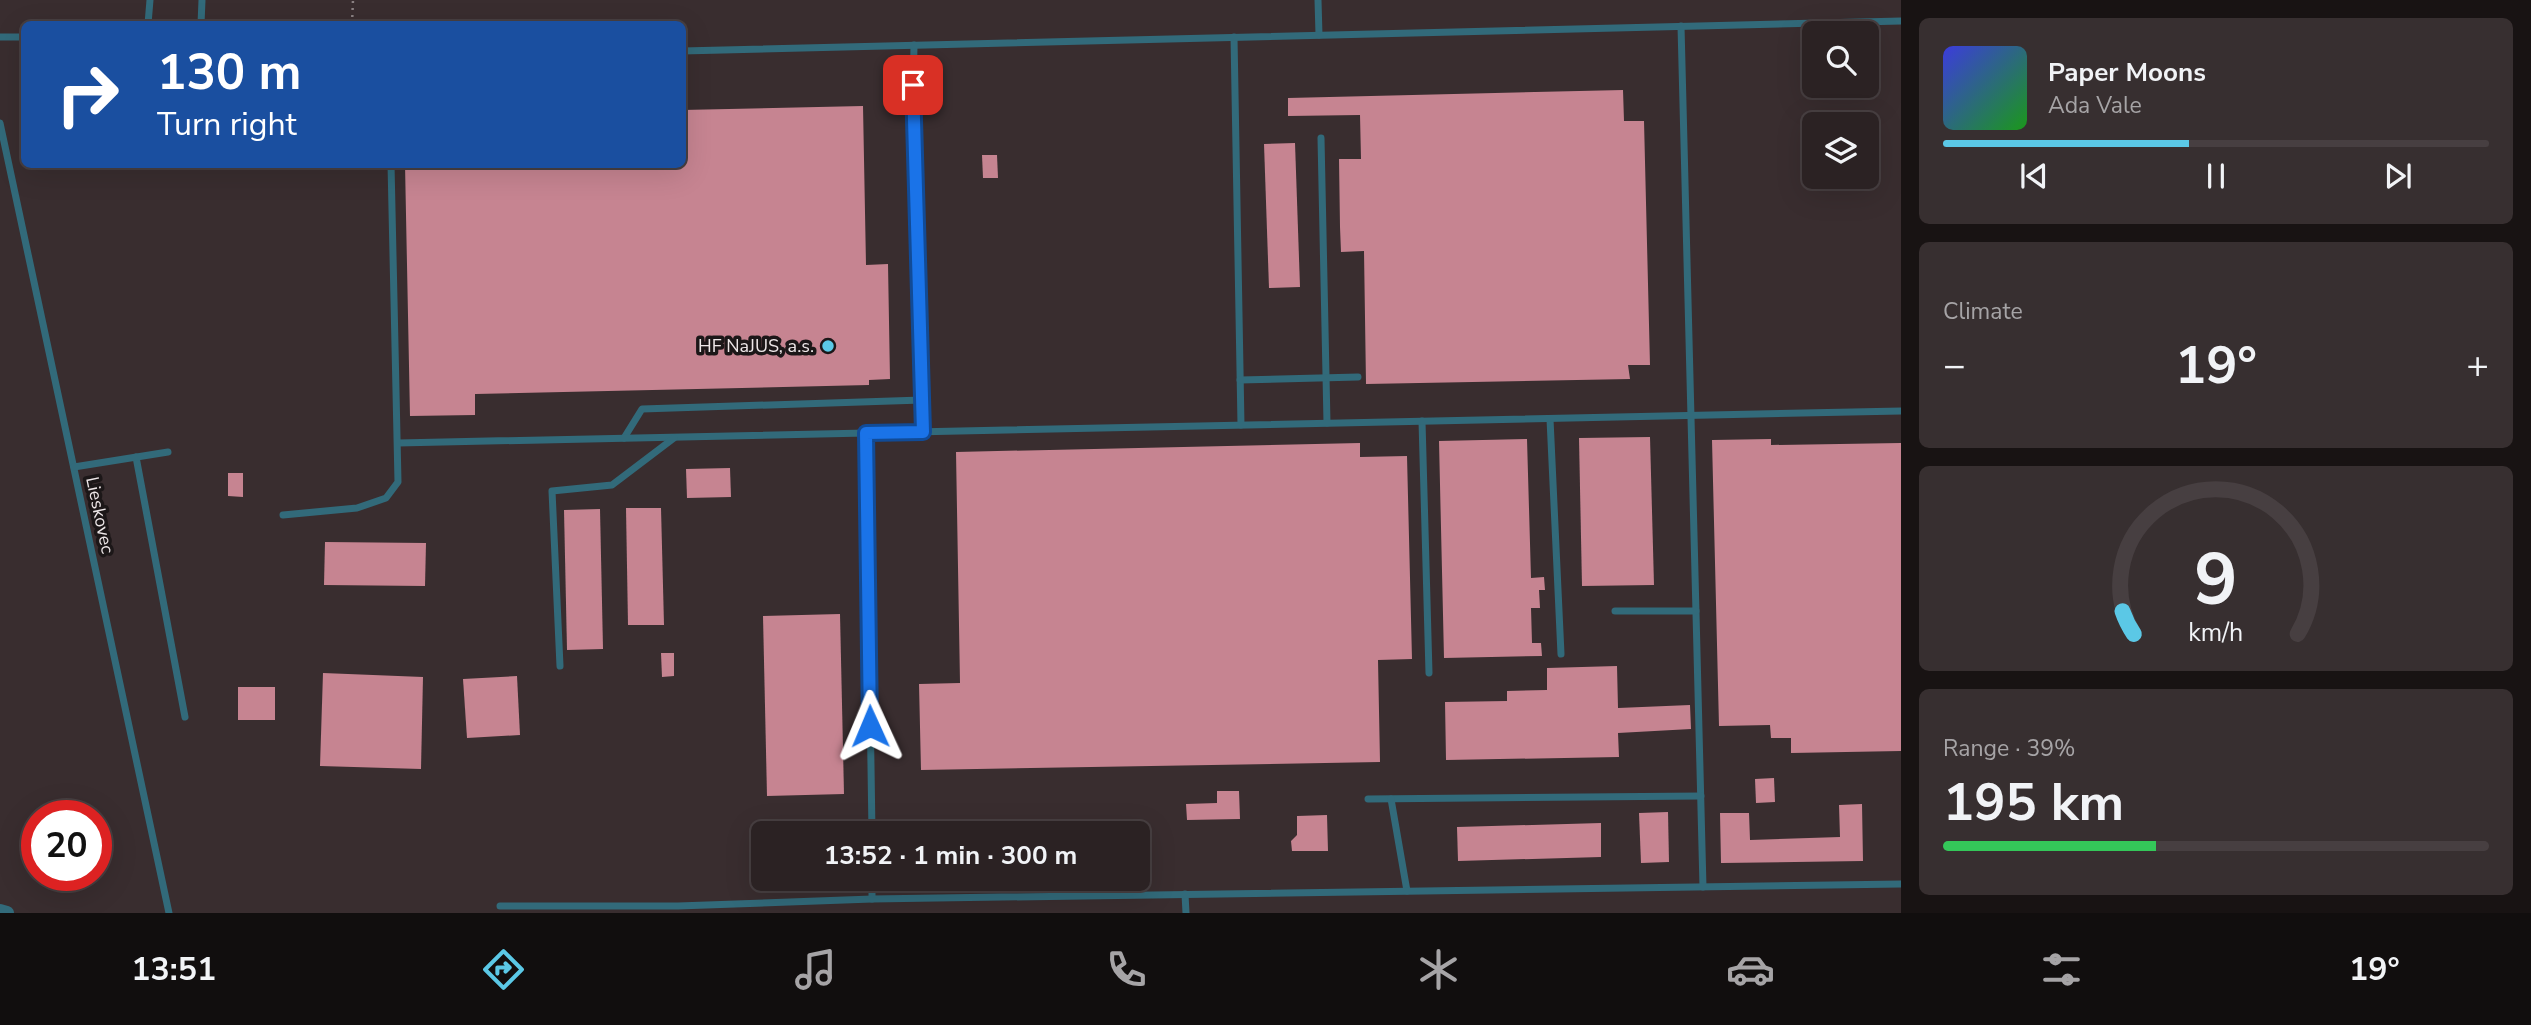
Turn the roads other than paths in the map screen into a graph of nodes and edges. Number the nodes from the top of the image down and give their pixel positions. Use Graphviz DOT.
graph roads {
  1 [pos="150,0"];
  2 [pos="202,0"];
  3 [pos="1318,0"];
  4 [pos="148,21"];
  5 [pos="201,21"];
  6 [pos="1901,21"];
  7 [pos="1682,26"];
  8 [pos="1319,35"];
  9 [pos="0,37"];
  10 [pos="21,37"];
  11 [pos="1234,37"];
  12 [pos="914,45"];
  13 [pos="686,51"];
  14 [pos="0,123"];
  15 [pos="1321,138"];
  16 [pos="391,168"];
  17 [pos="1358,377"];
  18 [pos="1326,378"];
  19 [pos="1240,380"];
  20 [pos="922,400"];
  21 [pos="1901,411"];
  22 [pos="1691,416"];
  23 [pos="1550,419"];
  24 [pos="1422,421"];
  25 [pos="1327,423"];
  26 [pos="1241,425"];
  27 [pos="923,432"];
  28 [pos="866,433"];
  29 [pos="674,437"];
  30 [pos="624,438"];
  31 [pos="398,443"];
  32 [pos="168,452"];
  33 [pos="136,457"];
  34 [pos="74,467"];
  35 [pos="283,515"];
  36 [pos="1615,611"];
  37 [pos="1696,611"];
  38 [pos="1561,654"];
  39 [pos="561,666"];
  40 [pos="1429,673"];
  41 [pos="186,717"];
  42 [pos="1701,796"];
  43 [pos="1368,799"];
  44 [pos="1391,799"];
  45 [pos="872,821"];
  46 [pos="1901,884"];
  47 [pos="1703,887"];
  48 [pos="872,891"];
  49 [pos="1407,891"];
  50 [pos="1185,894"];
  51 [pos="872,899"];
  52 [pos="500,906"];
  53 [pos="0,911"];
  54 [pos="8,913"];
  55 [pos="169,913"];
  56 [pos="1186,913"];
  1 -- 4 [label="lane"];
  2 -- 5 [label="lane"];
  3 -- 8 [label="lane"];
  6 -- 7 [label="lane"];
  7 -- 8 [label="lane"];
  7 -- 22 [label="lane"];
  8 -- 11 [label="lane"];
  9 -- 10 [label="lane"];
  11 -- 12 [label="lane"];
  11 -- 19 [label="lane"];
  12 -- 13 [label="lane"];
  12 -- 20 [label="lane"];
  14 -- 34 [label="lane, Lieskovec"];
  15 -- 18 [label="lane"];
  16 -- 31 [label="lane"];
  17 -- 18 [label="lane"];
  18 -- 19 [label="lane"];
  18 -- 25 [label="lane"];
  19 -- 26 [label="lane"];
  20 -- 27 [label="lane"];
  20 -- 30 [label="lane"];
  21 -- 22 [label="lane"];
  22 -- 23 [label="lane"];
  22 -- 37 [label="lane"];
  23 -- 24 [label="lane"];
  23 -- 38 [label="lane"];
  24 -- 25 [label="lane"];
  24 -- 40 [label="lane"];
  25 -- 26 [label="lane"];
  26 -- 27 [label="lane"];
  27 -- 28 [label="lane"];
  28 -- 29 [label="lane"];
  28 -- 45 [label="lane"];
  29 -- 30 [label="lane"];
  29 -- 39 [label="lane"];
  30 -- 31 [label="lane"];
  31 -- 35 [label="lane"];
  32 -- 33 [label="lane"];
  33 -- 34 [label="lane"];
  33 -- 41 [label="lane"];
  34 -- 55 [label="lane, Lieskovec"];
  36 -- 37 [label="lane"];
  37 -- 42 [label="lane"];
  42 -- 44 [label="lane"];
  42 -- 47 [label="lane"];
  43 -- 44 [label="lane"];
  44 -- 49 [label="lane"];
  46 -- 47 [label="lane"];
  47 -- 49 [label="lane"];
  48 -- 51 [label="lane"];
  49 -- 50 [label="lane"];
  50 -- 51 [label="lane"];
  50 -- 56 [label="lane"];
  51 -- 52 [label="lane"];
  53 -- 54 [label="street"];
}
